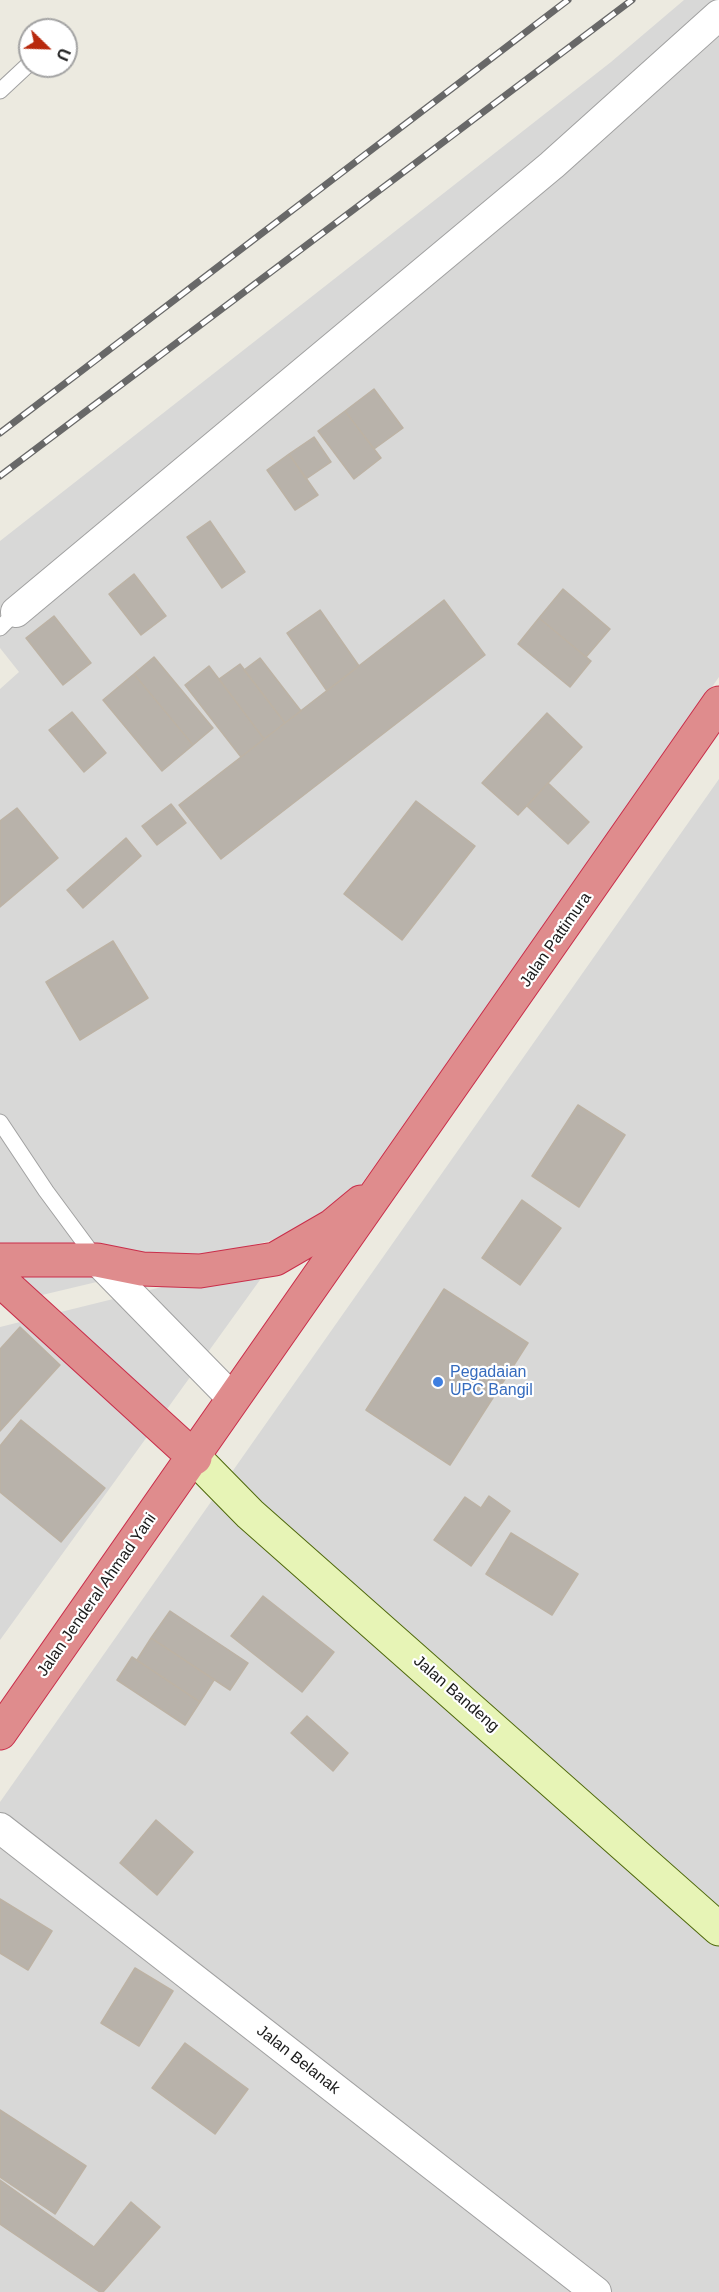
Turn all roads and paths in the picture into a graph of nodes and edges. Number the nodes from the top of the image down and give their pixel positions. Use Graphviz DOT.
graph roads {
  1 [pos="719,15"];
  2 [pos="18,74"];
  3 [pos="0,91"];
  4 [pos="8,620"];
  5 [pos="719,703"];
  6 [pos="0,1122"];
  7 [pos="393,1177"];
  8 [pos="0,1260"];
  9 [pos="97,1260"];
  10 [pos="0,1280"];
  11 [pos="233,1399"];
  12 [pos="195,1458"];
  13 [pos="4,1720"];
  14 [pos="0,1828"];
  15 [pos="719,1929"];
  16 [pos="596,2292"];
  1 -- 4 [label="street"];
  2 -- 3 [label="lane"];
  5 -- 7 [label="highway, Jalan Pattimura"];
  6 -- 9 [label="lane"];
  7 -- 9 [label="highway"];
  7 -- 11 [label="highway, Jalan Pattimura"];
  8 -- 9 [label="highway"];
  9 -- 11 [label="street"];
  10 -- 12 [label="highway"];
  11 -- 12 [label="highway, Jalan Jenderal Ahmad Yani"];
  12 -- 13 [label="highway, Jalan Jenderal Ahmad Yani"];
  12 -- 15 [label="street, Jalan Bandeng"];
  14 -- 16 [label="street, Jalan Belanak"];
}
